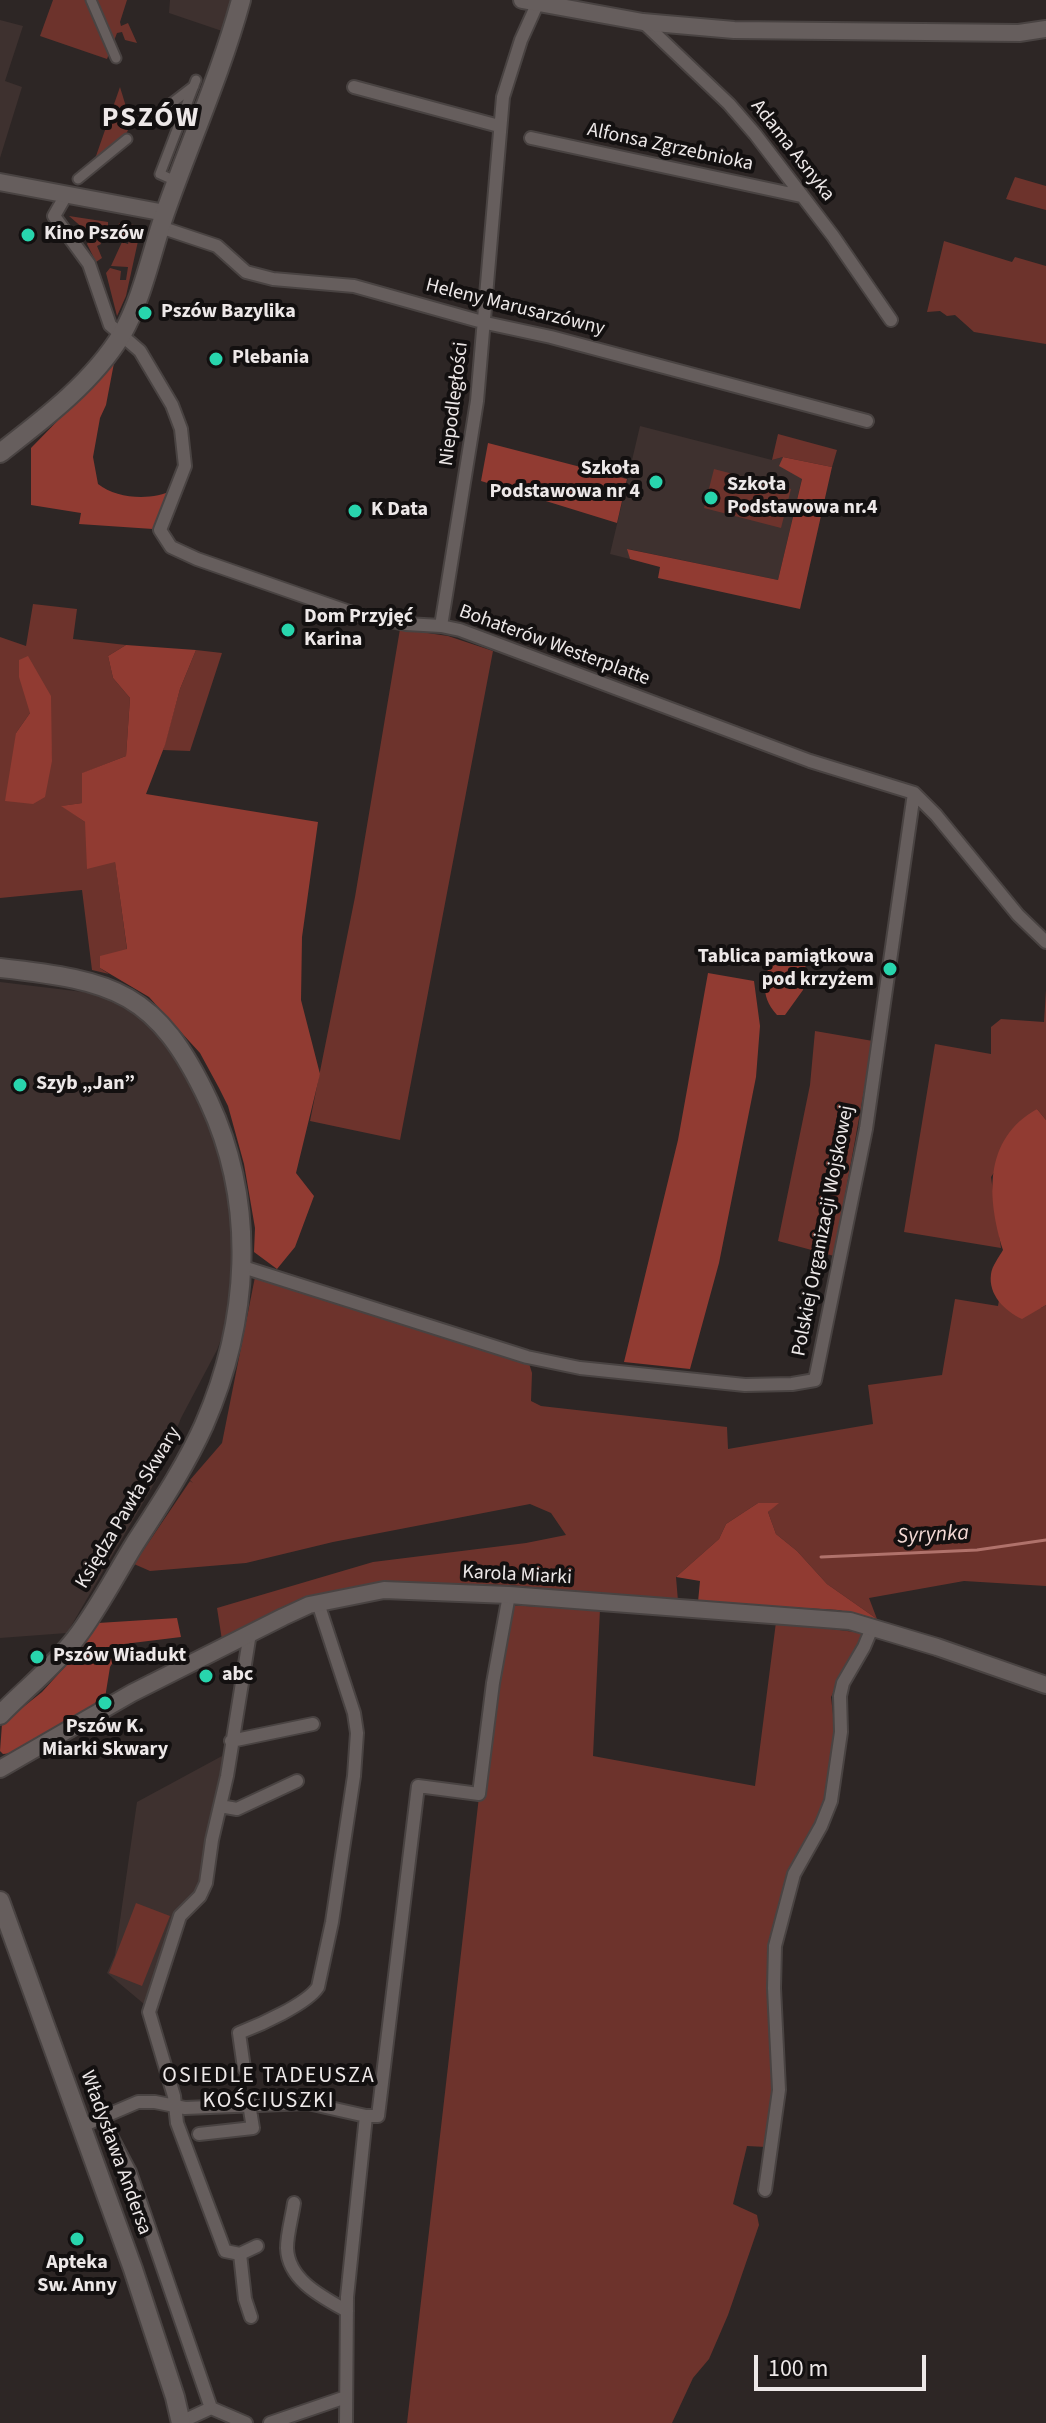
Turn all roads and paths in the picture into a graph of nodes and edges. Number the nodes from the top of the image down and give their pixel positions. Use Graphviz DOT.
graph roads {
  1 [pos="91,0"];
  2 [pos="241,0"];
  3 [pos="533,1"];
  4 [pos="643,22"];
  5 [pos="1046,29"];
  6 [pos="116,58"];
  7 [pos="354,87"];
  8 [pos="151,119"];
  9 [pos="499,126"];
  10 [pos="531,138"];
  11 [pos="127,139"];
  12 [pos="162,175"];
  13 [pos="78,179"];
  14 [pos="0,182"];
  15 [pos="66,195"];
  16 [pos="801,196"];
  17 [pos="163,220"];
  18 [pos="891,320"];
  19 [pos="486,323"];
  20 [pos="121,335"];
  21 [pos="867,421"];
  22 [pos="0,453"];
  23 [pos="441,626"];
  24 [pos="914,793"];
  25 [pos="1046,942"];
  26 [pos="0,968"];
  27 [pos="243,1267"];
  28 [pos="509,1595"];
  29 [pos="318,1603"];
  30 [pos="872,1628"];
  31 [pos="250,1633"];
  32 [pos="1046,1685"];
  33 [pos="0,1715"];
  34 [pos="313,1724"];
  35 [pos="231,1741"];
  36 [pos="8,1761"];
  37 [pos="0,1769"];
  38 [pos="297,1781"];
  39 [pos="220,1806"];
  40 [pos="0,1901"];
  41 [pos="244,2068"];
  42 [pos="249,2104"];
  43 [pos="175,2106"];
  44 [pos="366,2116"];
  45 [pos="101,2117"];
  46 [pos="82,2126"];
  47 [pos="199,2134"];
  48 [pos="765,2190"];
  49 [pos="294,2203"];
  50 [pos="257,2246"];
  51 [pos="240,2254"];
  52 [pos="347,2311"];
  53 [pos="251,2317"];
  54 [pos="346,2397"];
  55 [pos="211,2408"];
  56 [pos="181,2423"];
  57 [pos="246,2423"];
  58 [pos="270,2423"];
  59 [pos="346,2423"];
  1 -- 6 [label="street"];
  2 -- 17 [label="main road"];
  3 -- 4 [label="street"];
  3 -- 9 [label="street, Niepodległości"];
  4 -- 5 [label="street"];
  4 -- 16 [label="street, Adama Asnyka"];
  7 -- 9 [label="street"];
  8 -- 12 [label="street"];
  9 -- 19 [label="street, Niepodległości"];
  10 -- 16 [label="street, Alfonsa Zgrzebnioka"];
  11 -- 13 [label="street"];
  14 -- 15 [label="street"];
  15 -- 17 [label="street"];
  15 -- 20 [label="street, Bohaterów Westerplatte"];
  16 -- 18 [label="street, Adama Asnyka"];
  17 -- 19 [label="street, Heleny Marusarzówny"];
  17 -- 20 [label="main road"];
  19 -- 21 [label="street, Heleny Marusarzówny"];
  19 -- 23 [label="street, Niepodległości"];
  20 -- 22 [label="main road"];
  20 -- 23 [label="street, Bohaterów Westerplatte"];
  23 -- 24 [label="street, Bohaterów Westerplatte"];
  24 -- 25 [label="street, Bohaterów Westerplatte"];
  24 -- 27 [label="street, Polskiej Organizacji Wojskowej"];
  26 -- 27 [label="main road, Księdza Pawła Skwary"];
  27 -- 33 [label="main road, Księdza Pawła Skwary"];
  28 -- 29 [label="street, Karola Miarki"];
  28 -- 30 [label="street, Karola Miarki"];
  28 -- 44 [label="street"];
  29 -- 31 [label="street, Karola Miarki"];
  29 -- 41 [label="street"];
  30 -- 32 [label="street, Karola Miarki"];
  30 -- 48 [label="street"];
  31 -- 35 [label="street"];
  31 -- 36 [label="street, Karola Miarki"];
  34 -- 35 [label="street"];
  35 -- 39 [label="street"];
  36 -- 37 [label="street, Karola Miarki"];
  38 -- 39 [label="street"];
  39 -- 43 [label="street"];
  40 -- 46 [label="main road, Władysława Andersa"];
  42 -- 43 [label="street"];
  42 -- 44 [label="street"];
  42 -- 47 [label="street"];
  43 -- 45 [label="street"];
  43 -- 51 [label="street"];
  44 -- 52 [label="street"];
  45 -- 46 [label="street"];
  45 -- 55 [label="street"];
  46 -- 56 [label="main road, Władysława Andersa"];
  49 -- 52 [label="street"];
  50 -- 51 [label="street"];
  51 -- 53 [label="street"];
  52 -- 54 [label="street"];
  54 -- 58 [label="street"];
  54 -- 59 [label="street"];
  55 -- 56 [label="street"];
  55 -- 57 [label="street"];
}
